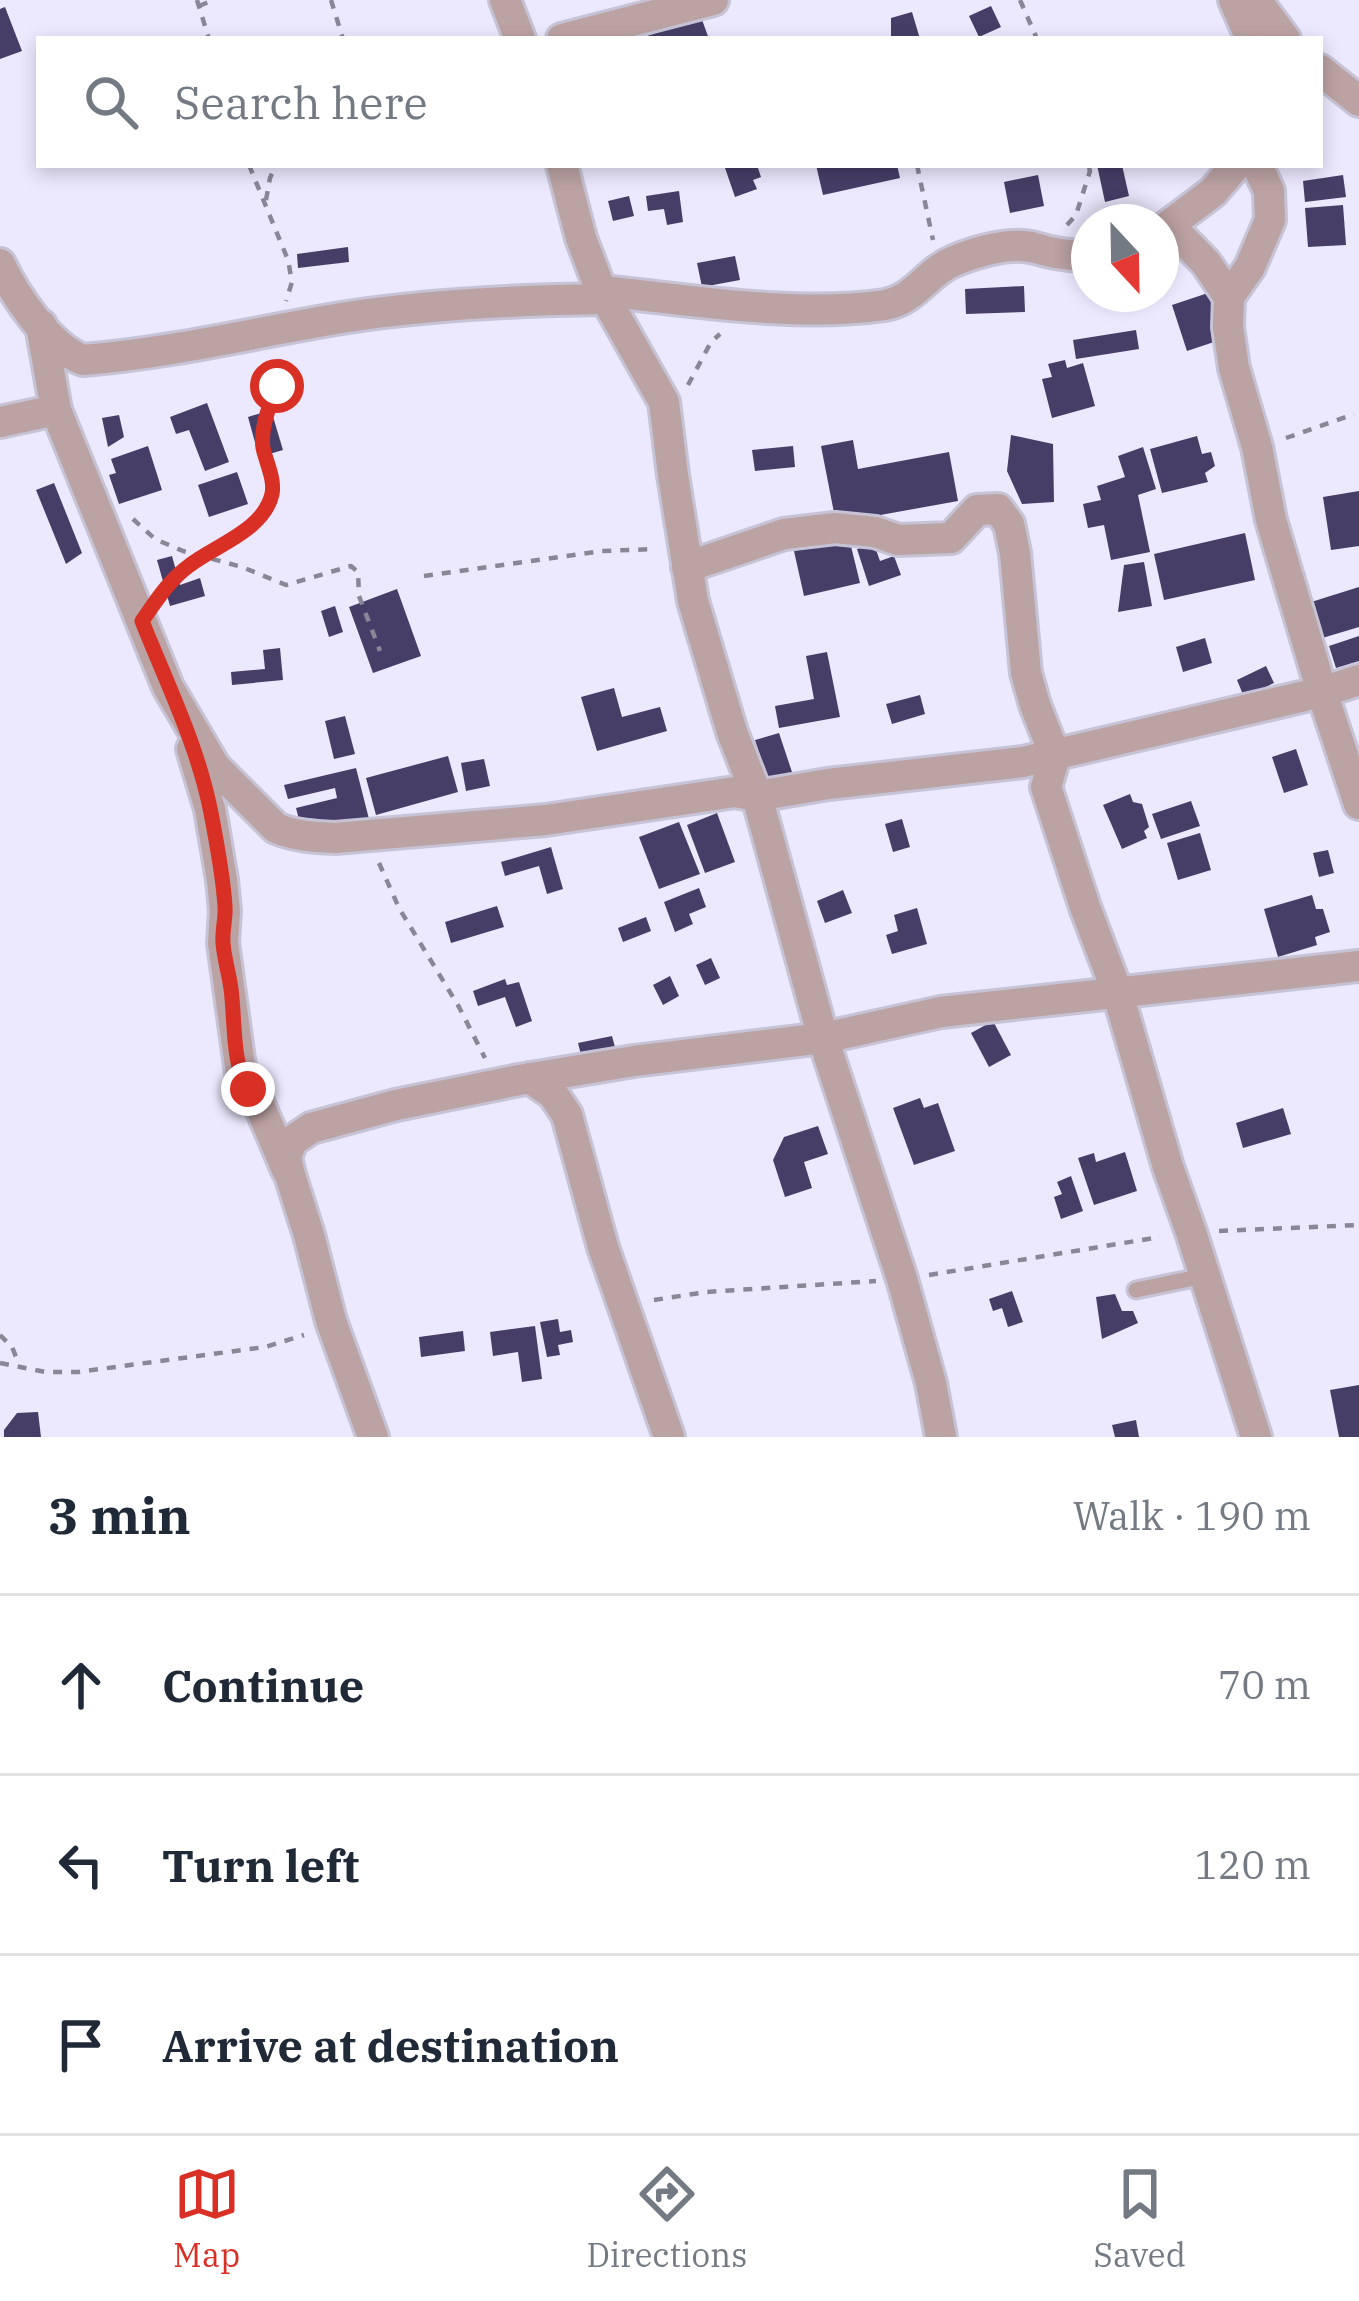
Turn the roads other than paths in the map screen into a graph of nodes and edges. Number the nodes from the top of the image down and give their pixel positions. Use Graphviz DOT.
graph roads {
  1 [pos="505,0"];
  2 [pos="712,0"];
  3 [pos="1234,0"];
  4 [pos="1256,0"];
  5 [pos="519,36"];
  6 [pos="574,36"];
  7 [pos="1249,36"];
  8 [pos="1283,36"];
  9 [pos="1323,72"];
  10 [pos="1359,100"];
  11 [pos="563,168"];
  12 [pos="1233,168"];
  13 [pos="1258,168"];
  14 [pos="1179,218"];
  15 [pos="1179,240"];
  16 [pos="1071,254"];
  17 [pos="0,264"];
  18 [pos="603,295"];
  19 [pos="1229,297"];
  20 [pos="41,325"];
  21 [pos="56,410"];
  22 [pos="0,422"];
  23 [pos="687,567"];
  24 [pos="1359,680"];
  25 [pos="1322,692"];
  26 [pos="178,705"];
  27 [pos="1055,756"];
  28 [pos="757,796"];
  29 [pos="1359,804"];
  30 [pos="1359,966"];
  31 [pos="1118,994"];
  32 [pos="823,1038"];
  33 [pos="524,1079"];
  34 [pos="290,1175"];
  35 [pos="1204,1276"];
  36 [pos="1136,1290"];
  37 [pos="373,1437"];
  38 [pos="669,1437"];
  39 [pos="941,1437"];
  40 [pos="1256,1437"];
  1 -- 5 [label="street"];
  2 -- 6 [label="street"];
  3 -- 7 [label="street"];
  4 -- 8 [label="street"];
  9 -- 10 [label="street"];
  11 -- 18 [label="street"];
  12 -- 14 [label="street"];
  13 -- 19 [label="street"];
  15 -- 19 [label="street"];
  16 -- 18 [label="street"];
  17 -- 20 [label="street"];
  18 -- 20 [label="street"];
  18 -- 23 [label="street"];
  19 -- 25 [label="street"];
  20 -- 21 [label="street"];
  21 -- 22 [label="street"];
  21 -- 26 [label="street"];
  23 -- 27 [label="street"];
  23 -- 28 [label="street"];
  24 -- 25 [label="street"];
  25 -- 27 [label="street"];
  25 -- 29 [label="street"];
  26 -- 28 [label="street"];
  26 -- 34 [label="street"];
  27 -- 28 [label="street"];
  27 -- 31 [label="street"];
  28 -- 32 [label="street"];
  30 -- 31 [label="street"];
  31 -- 32 [label="street"];
  31 -- 35 [label="street"];
  32 -- 33 [label="street"];
  32 -- 39 [label="street"];
  33 -- 34 [label="street"];
  33 -- 38 [label="street"];
  34 -- 37 [label="street"];
  35 -- 36 [label="lane"];
  35 -- 40 [label="street"];
}
